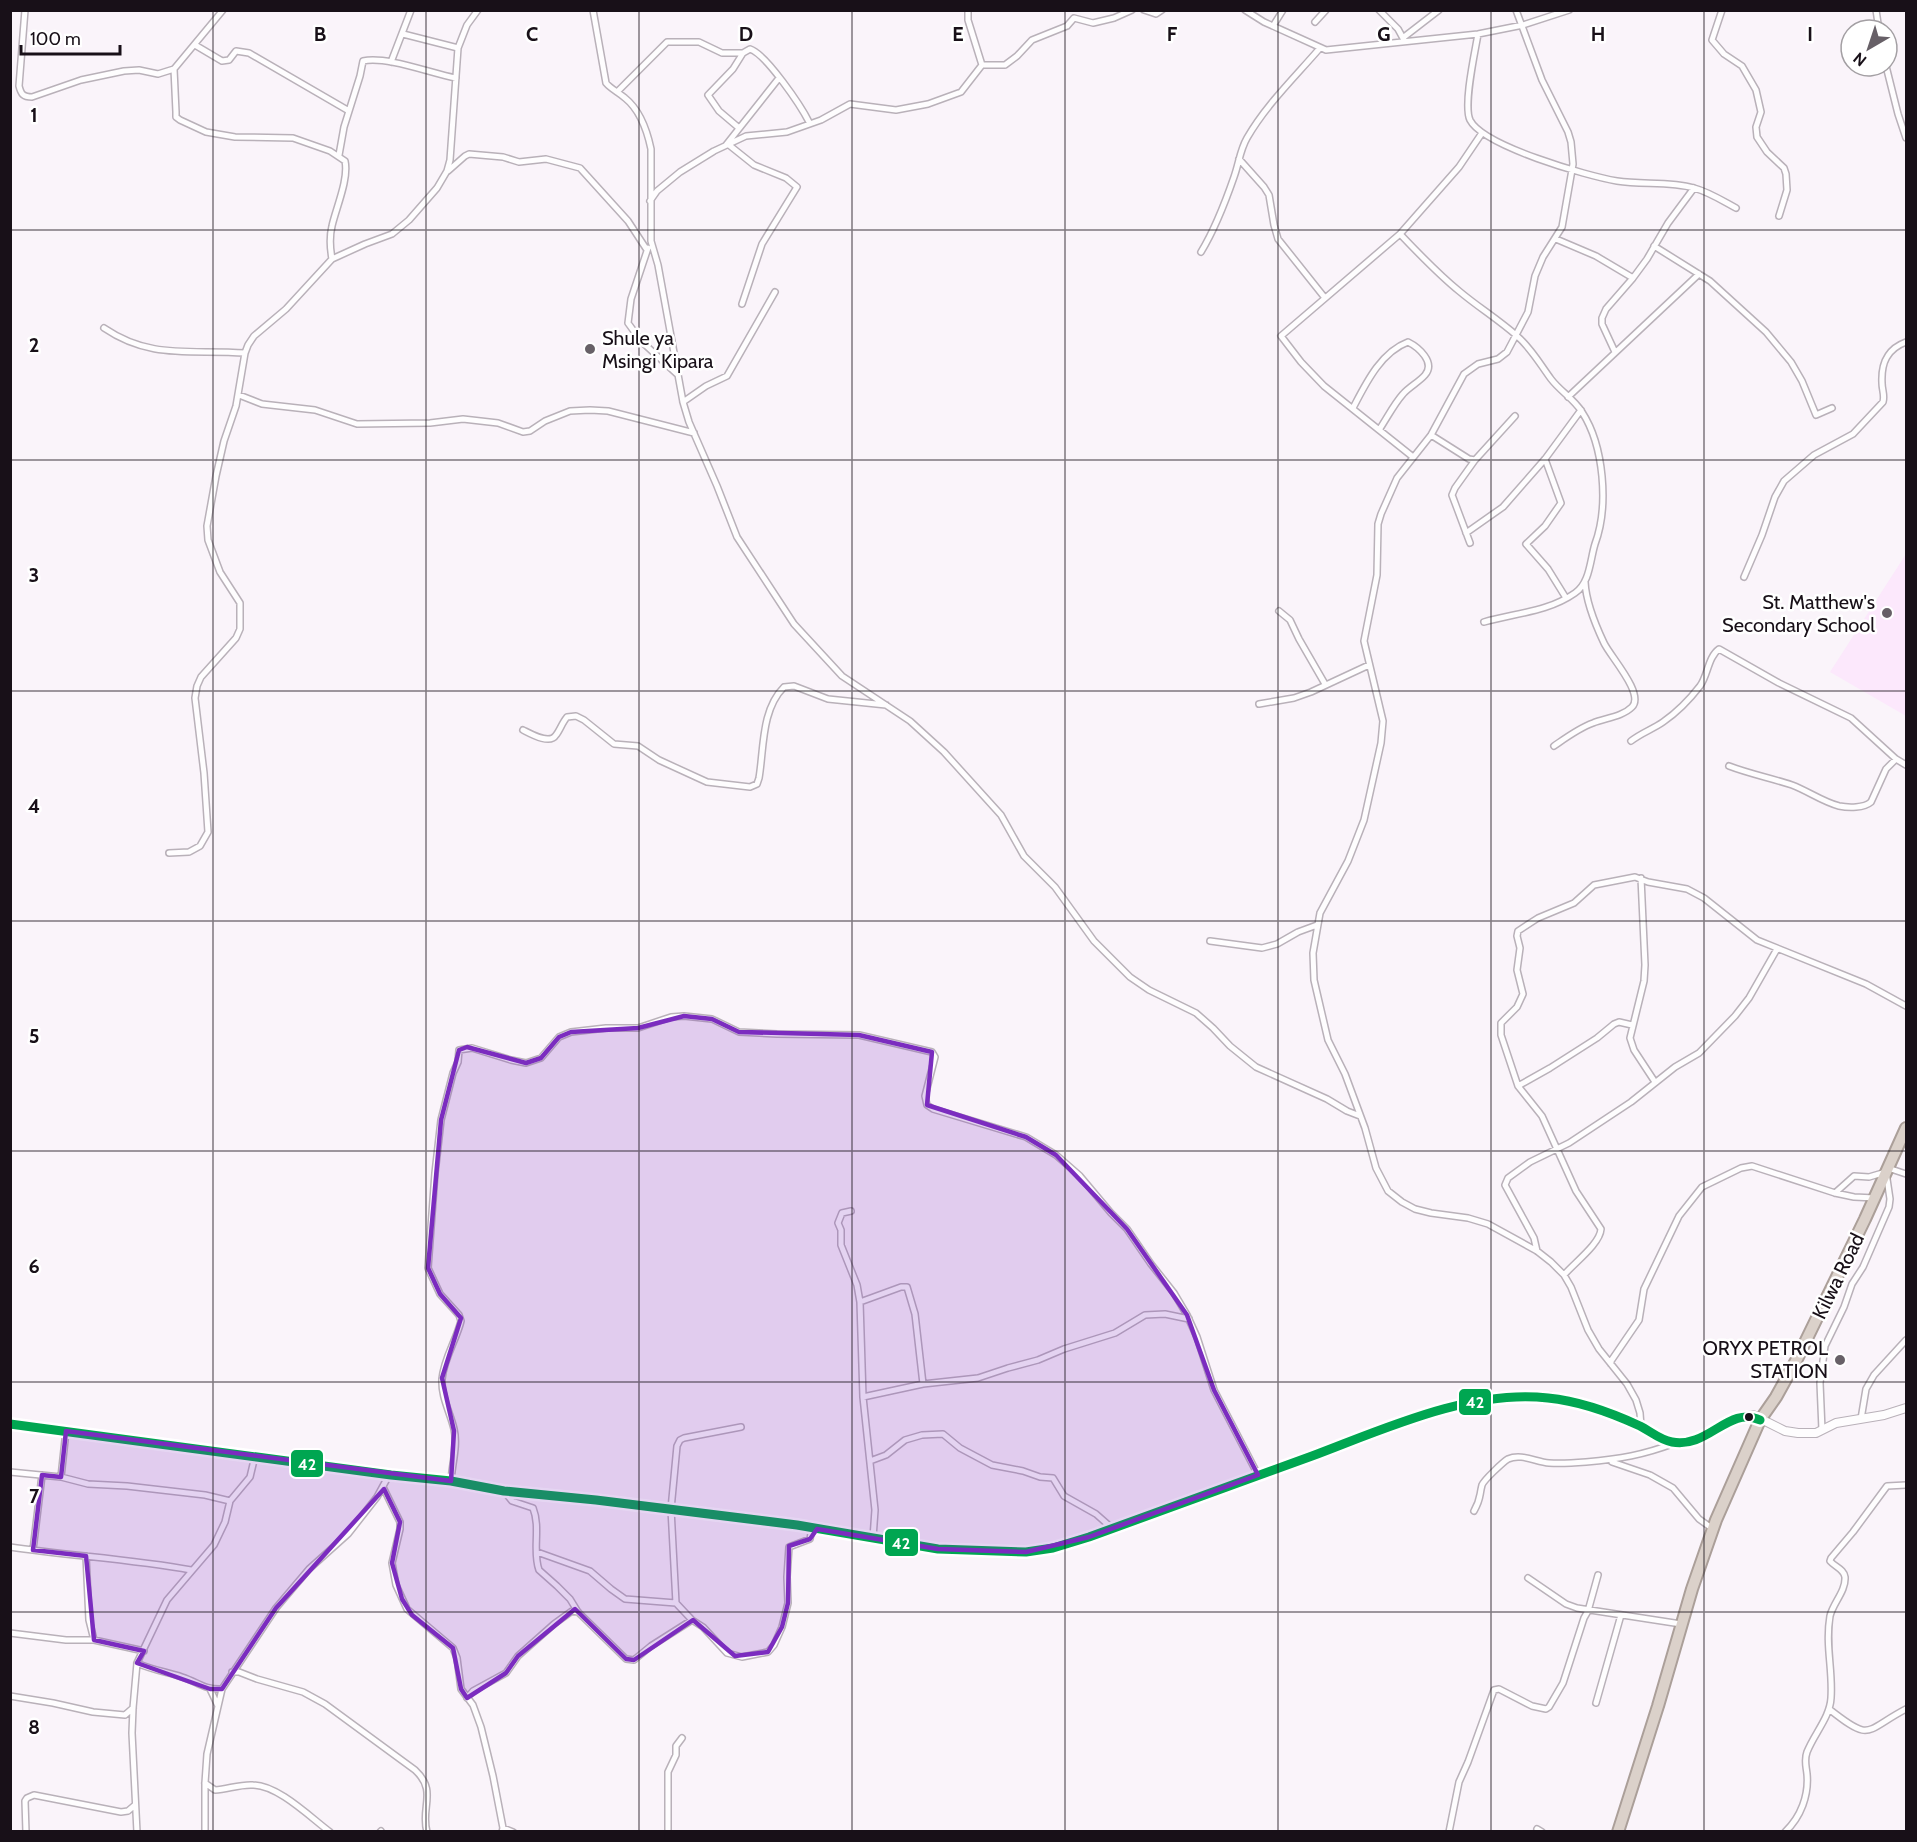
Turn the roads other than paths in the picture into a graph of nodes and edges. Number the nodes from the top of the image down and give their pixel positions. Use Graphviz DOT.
graph roads {
  1 [pos="25,10"];
  2 [pos="223,10"];
  3 [pos="411,10"];
  4 [pos="478,10"];
  5 [pos="593,10"];
  6 [pos="968,10"];
  7 [pos="1132,10"];
  8 [pos="1144,10"];
  9 [pos="1162,10"];
  10 [pos="1245,10"];
  11 [pos="1283,10"];
  12 [pos="1326,10"];
  13 [pos="1379,10"];
  14 [pos="1439,10"];
  15 [pos="1516,10"];
  16 [pos="1569,10"];
  17 [pos="1722,10"];
  18 [pos="1315,22"];
  19 [pos="1523,25"];
  20 [pos="1273,26"];
  21 [pos="403,34"];
  22 [pos="1478,34"];
  23 [pos="1404,40"];
  24 [pos="195,45"];
  25 [pos="458,48"];
  26 [pos="1320,48"];
  27 [pos="743,53"];
  28 [pos="391,62"];
  29 [pos="982,65"];
  30 [pos="174,69"];
  31 [pos="456,78"];
  32 [pos="779,78"];
  33 [pos="1889,78"];
  34 [pos="618,92"];
  35 [pos="349,111"];
  36 [pos="809,122"];
  37 [pos="739,128"];
  38 [pos="1482,134"];
  39 [pos="1906,138"];
  40 [pos="727,146"];
  41 [pos="339,155"];
  42 [pos="1239,159"];
  43 [pos="1573,169"];
  44 [pos="447,171"];
  45 [pos="1694,188"];
  46 [pos="650,201"];
  47 [pos="1736,208"];
  48 [pos="1779,216"];
  49 [pos="1400,234"];
  50 [pos="1556,239"];
  51 [pos="651,241"];
  52 [pos="1654,246"];
  53 [pos="647,250"];
  54 [pos="1201,252"];
  55 [pos="332,260"];
  56 [pos="1699,274"];
  57 [pos="1633,278"];
  58 [pos="775,292"];
  59 [pos="1324,298"];
  60 [pos="742,304"];
  61 [pos="104,328"];
  62 [pos="1516,335"];
  63 [pos="1906,342"];
  64 [pos="244,352"];
  65 [pos="1615,352"];
  66 [pos="677,374"];
  67 [pos="239,395"];
  68 [pos="1568,396"];
  69 [pos="683,402"];
  70 [pos="1353,408"];
  71 [pos="1832,408"];
  72 [pos="1581,410"];
  73 [pos="1515,416"];
  74 [pos="1379,430"];
  75 [pos="694,433"];
  76 [pos="1431,435"];
  77 [pos="1413,457"];
  78 [pos="1545,459"];
  79 [pos="1475,460"];
  80 [pos="1466,533"];
  81 [pos="1470,543"];
  82 [pos="1744,577"];
  83 [pos="1585,580"];
  84 [pos="1566,598"];
  85 [pos="1279,611"];
  86 [pos="1484,622"];
  87 [pos="1369,666"];
  88 [pos="1325,684"];
  89 [pos="1259,704"];
  90 [pos="888,705"];
  91 [pos="523,730"];
  92 [pos="1631,741"];
  93 [pos="1554,746"];
  94 [pos="1896,759"];
  95 [pos="1906,765"];
  96 [pos="1729,766"];
  97 [pos="170,853"];
  98 [pos="1641,878"];
  99 [pos="1317,925"];
  100 [pos="1210,941"];
  101 [pos="1777,949"];
  102 [pos="1906,1006"];
  103 [pos="1632,1025"];
  104 [pos="1655,1082"];
  105 [pos="1518,1086"];
  106 [pos="1360,1116"];
  107 [pos="1906,1128"];
  108 [pos="1556,1149"];
  109 [pos="1887,1170"];
  110 [pos="1906,1174"];
  111 [pos="1835,1193"];
  112 [pos="1875,1198"];
  113 [pos="851,1212"];
  114 [pos="1537,1251"];
  115 [pos="1564,1275"];
  116 [pos="860,1302"];
  117 [pos="1189,1319"];
  118 [pos="1906,1340"];
  119 [pos="1611,1365"];
  120 [pos="923,1384"];
  121 [pos="863,1396"];
  122 [pos="1906,1408"];
  123 [pos="1861,1419"];
  124 [pos="1760,1420"];
  125 [pos="10,1424"];
  126 [pos="741,1427"];
  127 [pos="1641,1427"];
  128 [pos="1822,1430"];
  129 [pos="66,1431"];
  130 [pos="1676,1443"];
  131 [pos="255,1456"];
  132 [pos="870,1461"];
  133 [pos="1611,1461"];
  134 [pos="10,1472"];
  135 [pos="42,1475"];
  136 [pos="390,1475"];
  137 [pos="1258,1475"];
  138 [pos="61,1478"];
  139 [pos="451,1481"];
  140 [pos="1906,1485"];
  141 [pos="383,1487"];
  142 [pos="504,1491"];
  143 [pos="230,1501"];
  144 [pos="671,1509"];
  145 [pos="1474,1511"];
  146 [pos="812,1528"];
  147 [pos="1113,1529"];
  148 [pos="1713,1529"];
  149 [pos="873,1538"];
  150 [pos="10,1547"];
  151 [pos="33,1550"];
  152 [pos="537,1552"];
  153 [pos="86,1556"];
  154 [pos="191,1570"];
  155 [pos="1598,1575"];
  156 [pos="1528,1578"];
  157 [pos="676,1603"];
  158 [pos="1588,1611"];
  159 [pos="578,1612"];
  160 [pos="1621,1615"];
  161 [pos="692,1620"];
  162 [pos="1682,1624"];
  163 [pos="10,1633"];
  164 [pos="94,1640"];
  165 [pos="144,1651"];
  166 [pos="137,1663"];
  167 [pos="232,1672"];
  168 [pos="210,1689"];
  169 [pos="222,1689"];
  170 [pos="10,1696"];
  171 [pos="467,1698"];
  172 [pos="1596,1703"];
  173 [pos="218,1706"];
  174 [pos="133,1708"];
  175 [pos="1829,1709"];
  176 [pos="1906,1709"];
  177 [pos="682,1738"];
  178 [pos="205,1783"];
  179 [pos="135,1805"];
  180 [pos="503,1830"];
  181 [pos="205,1831"];
  182 [pos="26,1832"];
  183 [pos="137,1832"];
  184 [pos="330,1832"];
  185 [pos="427,1832"];
  186 [pos="513,1832"];
  187 [pos="668,1832"];
  188 [pos="1449,1832"];
  189 [pos="1618,1832"];
  190 [pos="1785,1832"];
  1 -- 30 [label="street"];
  2 -- 24 [label="street"];
  3 -- 21 [label="street"];
  4 -- 25 [label="street"];
  5 -- 34 [label="street"];
  6 -- 29 [label="street"];
  7 -- 29 [label="street"];
  8 -- 9 [label="street"];
  10 -- 20 [label="street"];
  11 -- 20 [label="street"];
  12 -- 18 [label="street"];
  13 -- 23 [label="street"];
  14 -- 23 [label="street"];
  15 -- 19 [label="street"];
  16 -- 19 [label="street"];
  17 -- 48 [label="street"];
  19 -- 22 [label="street"];
  19 -- 43 [label="street"];
  20 -- 26 [label="street"];
  21 -- 25 [label="street"];
  21 -- 28 [label="street"];
  22 -- 23 [label="street"];
  22 -- 38 [label="street"];
  23 -- 26 [label="street"];
  24 -- 30 [label="street"];
  24 -- 35 [label="street"];
  25 -- 31 [label="street"];
  26 -- 42 [label="street"];
  27 -- 32 [label="street"];
  27 -- 34 [label="street"];
  27 -- 37 [label="street"];
  28 -- 31 [label="street"];
  28 -- 35 [label="street"];
  29 -- 36 [label="street"];
  30 -- 41 [label="street"];
  31 -- 44 [label="street"];
  32 -- 36 [label="street"];
  32 -- 37 [label="street"];
  33 -- 39 [label="street"];
  34 -- 46 [label="street"];
  35 -- 41 [label="street"];
  36 -- 40 [label="street"];
  37 -- 40 [label="street"];
  38 -- 43 [label="street"];
  38 -- 49 [label="street"];
  40 -- 46 [label="street"];
  40 -- 60 [label="street"];
  41 -- 55 [label="street"];
  42 -- 54 [label="street"];
  42 -- 59 [label="street"];
  43 -- 45 [label="street"];
  43 -- 50 [label="street"];
  44 -- 53 [label="street"];
  44 -- 55 [label="street"];
  45 -- 47 [label="street"];
  45 -- 52 [label="street"];
  46 -- 51 [label="street"];
  49 -- 59 [label="street"];
  49 -- 62 [label="street"];
  50 -- 57 [label="street"];
  50 -- 62 [label="street"];
  51 -- 53 [label="street"];
  51 -- 66 [label="street"];
  52 -- 56 [label="street"];
  52 -- 57 [label="street"];
  53 -- 66 [label="street"];
  55 -- 64 [label="street"];
  56 -- 65 [label="street"];
  56 -- 71 [label="street"];
  57 -- 65 [label="street"];
  58 -- 69 [label="street"];
  59 -- 70 [label="street"];
  61 -- 64 [label="street"];
  62 -- 68 [label="street"];
  62 -- 76 [label="street"];
  63 -- 82 [label="street"];
  64 -- 67 [label="street"];
  65 -- 68 [label="street"];
  66 -- 69 [label="street"];
  67 -- 75 [label="street"];
  67 -- 97 [label="street"];
  68 -- 72 [label="street"];
  69 -- 75 [label="street"];
  70 -- 74 [label="street"];
  70 -- 74 [label="street"];
  72 -- 78 [label="street"];
  72 -- 83 [label="street"];
  73 -- 79 [label="street"];
  74 -- 77 [label="street"];
  75 -- 90 [label="street"];
  76 -- 77 [label="street"];
  76 -- 79 [label="street"];
  77 -- 87 [label="street"];
  78 -- 80 [label="street"];
  78 -- 84 [label="street"];
  79 -- 80 [label="street"];
  80 -- 81 [label="street"];
  83 -- 84 [label="street"];
  83 -- 93 [label="street"];
  84 -- 86 [label="street"];
  85 -- 88 [label="street"];
  87 -- 88 [label="street"];
  87 -- 99 [label="street"];
  88 -- 89 [label="street"];
  90 -- 91 [label="street"];
  90 -- 106 [label="street"];
  92 -- 94 [label="street"];
  94 -- 95 [label="street"];
  94 -- 96 [label="street"];
  98 -- 101 [label="street"];
  98 -- 103 [label="street"];
  98 -- 105 [label="street"];
  99 -- 100 [label="street"];
  99 -- 106 [label="street"];
  101 -- 102 [label="street"];
  101 -- 104 [label="street"];
  103 -- 104 [label="street"];
  103 -- 105 [label="street"];
  104 -- 108 [label="street"];
  105 -- 108 [label="street"];
  106 -- 114 [label="street"];
  107 -- 109 [label="highway, Kilwa Road"];
  108 -- 114 [label="street"];
  108 -- 115 [label="street"];
  109 -- 110 [label="street"];
  109 -- 111 [label="street"];
  109 -- 112 [label="highway, Kilwa Road"];
  109 -- 128 [label="street"];
  111 -- 112 [label="street"];
  111 -- 119 [label="street"];
  112 -- 124 [label="highway, Kilwa Road"];
  113 -- 116 [label="street"];
  114 -- 115 [label="street"];
  115 -- 119 [label="street"];
  116 -- 120 [label="street"];
  116 -- 121 [label="street"];
  117 -- 120 [label="street"];
  117 -- 137 [label="street"];
  117 -- 139 [label="street"];
  118 -- 123 [label="street"];
  119 -- 127 [label="street"];
  120 -- 121 [label="street"];
  121 -- 132 [label="street"];
  122 -- 123 [label="main road"];
  123 -- 128 [label="main road"];
  124 -- 128 [label="main road"];
  124 -- 130 [label="main road"];
  124 -- 148 [label="highway, Kilwa Road"];
  125 -- 129 [label="main road"];
  126 -- 144 [label="street"];
  127 -- 130 [label="main road"];
  127 -- 137 [label="main road"];
  129 -- 131 [label="main road"];
  129 -- 138 [label="street"];
  130 -- 133 [label="street"];
  131 -- 136 [label="main road"];
  131 -- 143 [label="street"];
  132 -- 147 [label="street"];
  132 -- 149 [label="street"];
  133 -- 145 [label="street"];
  133 -- 148 [label="street"];
  134 -- 135 [label="street"];
  135 -- 138 [label="street"];
  135 -- 151 [label="street"];
  136 -- 139 [label="main road"];
  136 -- 141 [label="street"];
  137 -- 147 [label="main road"];
  138 -- 143 [label="street"];
  139 -- 142 [label="main road"];
  140 -- 175 [label="street"];
  141 -- 167 [label="street"];
  141 -- 171 [label="street"];
  142 -- 144 [label="main road"];
  142 -- 152 [label="street"];
  143 -- 154 [label="street"];
  144 -- 146 [label="main road"];
  144 -- 157 [label="street"];
  146 -- 149 [label="main road"];
  146 -- 161 [label="street"];
  147 -- 149 [label="main road"];
  148 -- 162 [label="highway, Kilwa Road"];
  150 -- 151 [label="street"];
  151 -- 153 [label="street"];
  152 -- 157 [label="street"];
  152 -- 159 [label="street"];
  153 -- 154 [label="street"];
  153 -- 164 [label="street"];
  154 -- 165 [label="street"];
  155 -- 158 [label="street"];
  156 -- 158 [label="street"];
  157 -- 161 [label="street"];
  158 -- 160 [label="street"];
  158 -- 188 [label="street"];
  159 -- 161 [label="street"];
  159 -- 171 [label="street"];
  160 -- 162 [label="street"];
  160 -- 172 [label="street"];
  162 -- 189 [label="highway, Kilwa Road"];
  163 -- 164 [label="street"];
  164 -- 165 [label="street"];
  165 -- 166 [label="street"];
  166 -- 168 [label="street"];
  166 -- 174 [label="street"];
  167 -- 169 [label="street"];
  167 -- 185 [label="street"];
  168 -- 169 [label="street"];
  168 -- 173 [label="street"];
  169 -- 173 [label="street"];
  170 -- 174 [label="street"];
  171 -- 180 [label="street"];
  173 -- 178 [label="street"];
  174 -- 179 [label="street"];
  175 -- 176 [label="street"];
  175 -- 190 [label="street"];
  177 -- 187 [label="street"];
  178 -- 181 [label="street"];
  178 -- 184 [label="street"];
  179 -- 182 [label="street"];
  179 -- 183 [label="street"];
  180 -- 186 [label="street"];
}
